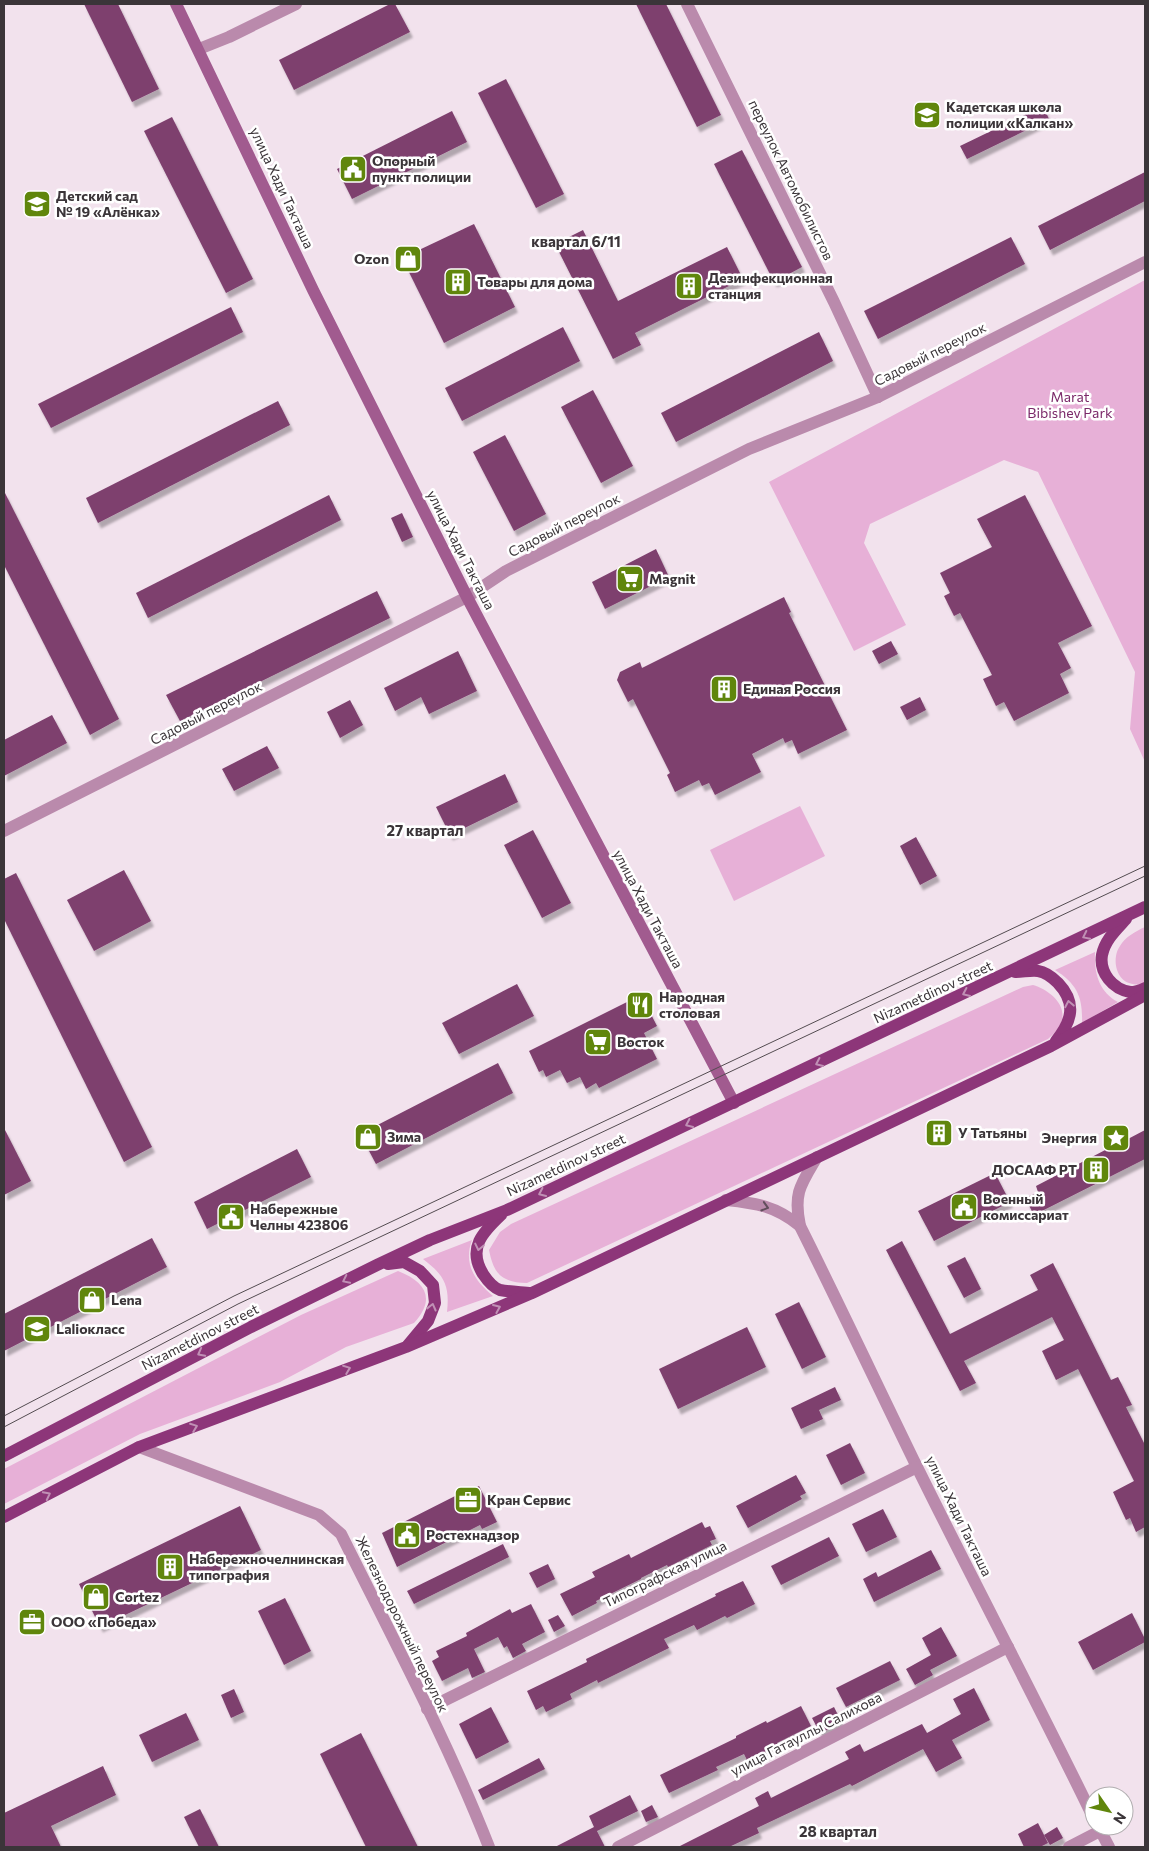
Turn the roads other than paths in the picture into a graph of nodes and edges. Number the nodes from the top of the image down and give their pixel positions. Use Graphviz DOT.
graph roads {
  1 [pos="176,4"];
  2 [pos="296,4"];
  3 [pos="687,4"];
  4 [pos="199,49"];
  5 [pos="1145,262"];
  6 [pos="878,398"];
  7 [pos="467,597"];
  8 [pos="4,831"];
  9 [pos="1145,907"];
  10 [pos="1131,914"];
  11 [pos="1010,972"];
  12 [pos="1145,988"];
  13 [pos="1145,995"];
  14 [pos="1051,1046"];
  15 [pos="734,1103"];
  16 [pos="818,1157"];
  17 [pos="726,1200"];
  18 [pos="507,1210"];
  19 [pos="800,1226"];
  20 [pos="377,1265"];
  21 [pos="532,1293"];
  22 [pos="406,1347"];
  23 [pos="139,1448"];
  24 [pos="4,1456"];
  25 [pos="917,1467"];
  26 [pos="4,1517"];
  27 [pos="1008,1647"];
  28 [pos="427,1709"];
  29 [pos="1084,1798"];
  30 [pos="1087,1836"];
  31 [pos="1103,1836"];
  32 [pos="489,1847"];
  33 [pos="618,1847"];
  34 [pos="1069,1847"];
  35 [pos="1109,1847"];
  1 -- 4 [label="main road, улица Хади Такташа"];
  2 -- 4 [label="street"];
  3 -- 6 [label="street, переулок Автомобилистов"];
  4 -- 7 [label="main road, улица Хади Такташа"];
  5 -- 6 [label="street, Садовый переулок"];
  6 -- 7 [label="street, Садовый переулок"];
  7 -- 8 [label="street, Садовый переулок"];
  7 -- 15 [label="main road, улица Хади Такташа"];
  9 -- 10 [label="main road, Nizametdinov street"];
  10 -- 11 [label="main road, Nizametdinov street, one-way"];
  10 -- 12 [label="main road"];
  14 -- 11 [label="main road, one-way"];
  11 -- 15 [label="main road, Nizametdinov street, one-way"];
  13 -- 14 [label="main road"];
  14 -- 16 [label="main road"];
  15 -- 18 [label="main road, Nizametdinov street, one-way"];
  16 -- 17 [label="main road"];
  16 -- 19 [label="street"];
  17 -- 19 [label="street, one-way"];
  17 -- 21 [label="main road"];
  18 -- 20 [label="main road, Nizametdinov street"];
  18 -- 21 [label="main road, one-way"];
  19 -- 25 [label="street, улица Хади Такташа"];
  22 -- 20 [label="main road, one-way"];
  20 -- 24 [label="main road, Nizametdinov street, one-way"];
  22 -- 21 [label="main road, one-way"];
  23 -- 22 [label="main road, one-way"];
  26 -- 23 [label="main road, one-way"];
  23 -- 28 [label="street, Железнодорожный переулок"];
  25 -- 27 [label="street, улица Хади Такташа"];
  25 -- 28 [label="street, Типографская улица"];
  27 -- 29 [label="street, улица Хади Такташа"];
  27 -- 33 [label="street, улица Гатауллы Салихова"];
  28 -- 32 [label="street, Железнодорожный переулок"];
  30 -- 34 [label="street"];
  31 -- 35 [label="street"];
}
